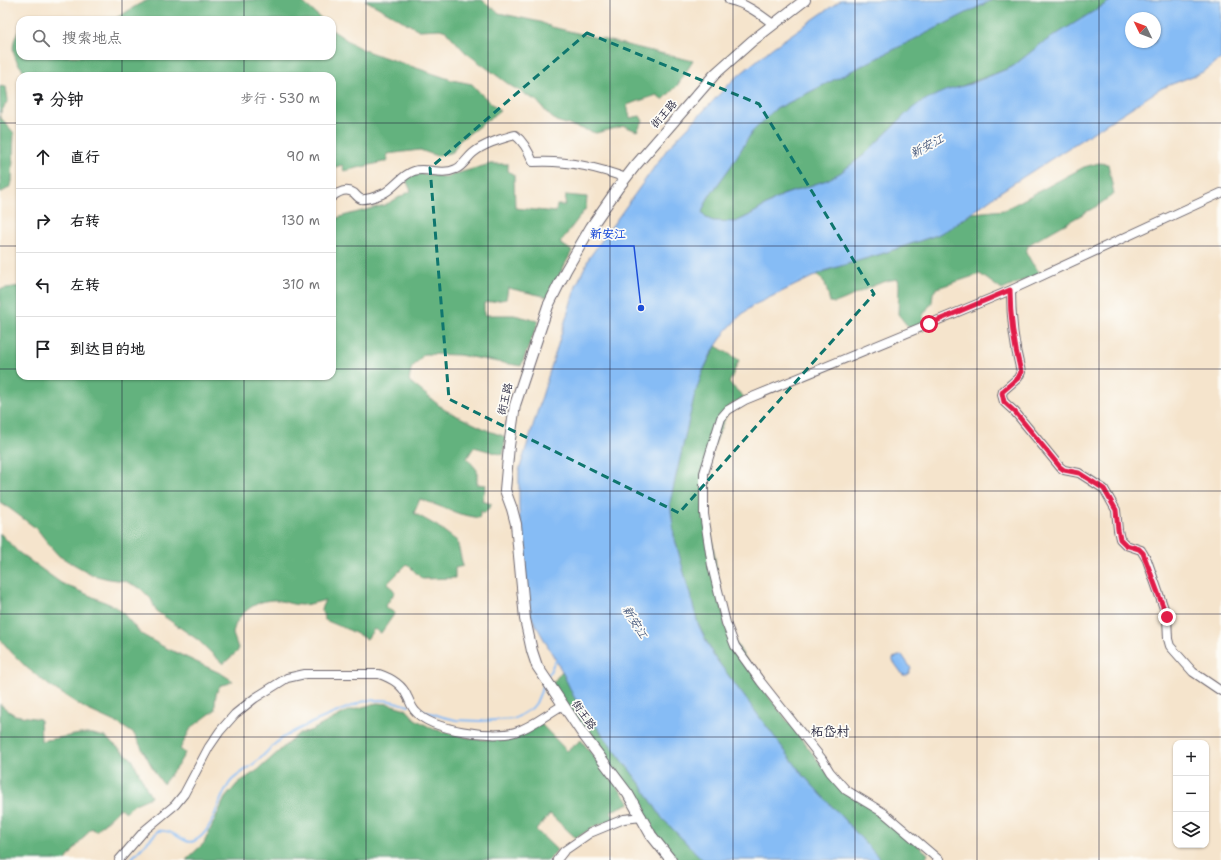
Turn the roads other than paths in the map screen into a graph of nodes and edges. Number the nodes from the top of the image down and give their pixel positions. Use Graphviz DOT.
graph roads {
  1 [pos="729,0"];
  2 [pos="805,0"];
  3 [pos="773,24"];
  4 [pos="626,178"];
  5 [pos="1221,193"];
  6 [pos="336,194"];
  7 [pos="1010,290"];
  8 [pos="1221,691"];
  9 [pos="563,705"];
  10 [pos="642,817"];
  11 [pos="119,860"];
  12 [pos="557,860"];
  13 [pos="670,860"];
  14 [pos="939,860"];
  1 -- 3 [label="street"];
  2 -- 3 [label="main road, 街王路"];
  3 -- 4 [label="main road, 街王路"];
  4 -- 6 [label="street"];
  4 -- 9 [label="main road, 街王路"];
  5 -- 7 [label="street"];
  7 -- 8 [label="street"];
  7 -- 14 [label="street"];
  9 -- 10 [label="main road, 街王路"];
  9 -- 11 [label="street"];
  10 -- 12 [label="street"];
  10 -- 13 [label="main road, 街王路"];
}
